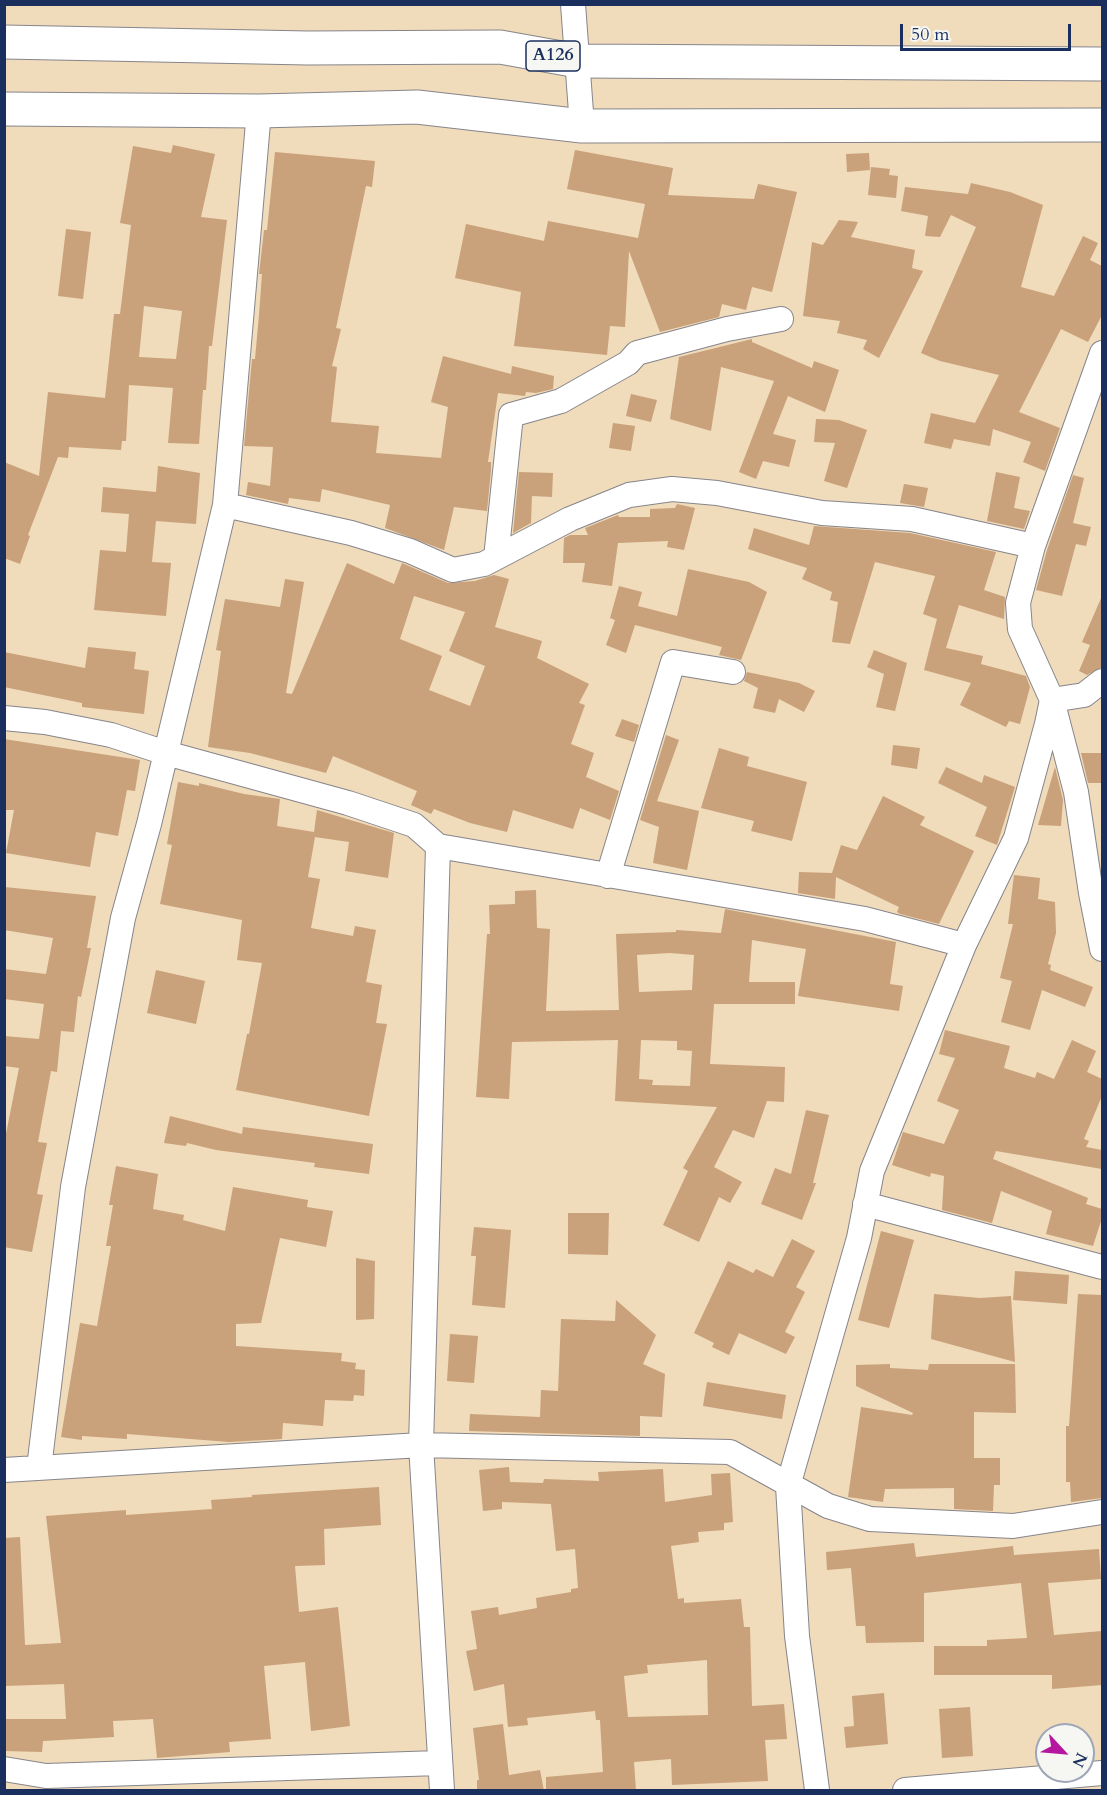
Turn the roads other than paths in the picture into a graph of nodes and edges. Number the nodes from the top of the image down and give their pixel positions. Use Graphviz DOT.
graph roads {
  1 [pos="573,4"];
  2 [pos="4,42"];
  3 [pos="578,61"];
  4 [pos="1102,64"];
  5 [pos="4,109"];
  6 [pos="259,111"];
  7 [pos="1102,125"];
  8 [pos="582,126"];
  9 [pos="781,319"];
  10 [pos="1102,353"];
  11 [pos="225,505"];
  12 [pos="1033,546"];
  13 [pos="496,558"];
  14 [pos="733,672"];
  15 [pos="1102,681"];
  16 [pos="1052,700"];
  17 [pos="4,718"];
  18 [pos="166,753"];
  19 [pos="438,846"];
  20 [pos="608,876"];
  21 [pos="964,945"];
  22 [pos="1102,949"];
  23 [pos="865,1204"];
  24 [pos="1102,1266"];
  25 [pos="422,1445"];
  26 [pos="39,1468"];
  27 [pos="4,1470"];
  28 [pos="788,1486"];
  29 [pos="1102,1512"];
  30 [pos="439,1763"];
  31 [pos="4,1769"];
  32 [pos="1102,1773"];
  33 [pos="442,1791"];
  34 [pos="817,1791"];
  35 [pos="905,1791"];
  1 -- 3 [label="street"];
  2 -- 3 [label="highway, A126"];
  3 -- 4 [label="highway, A126"];
  3 -- 8 [label="street"];
  5 -- 6 [label="highway"];
  6 -- 8 [label="highway"];
  6 -- 11 [label="street"];
  7 -- 8 [label="highway"];
  9 -- 13 [label="street"];
  10 -- 12 [label="street"];
  11 -- 13 [label="street"];
  11 -- 18 [label="street"];
  12 -- 13 [label="street"];
  12 -- 16 [label="street"];
  14 -- 20 [label="street"];
  15 -- 16 [label="street"];
  16 -- 21 [label="street"];
  16 -- 22 [label="street"];
  17 -- 18 [label="street"];
  18 -- 19 [label="street"];
  18 -- 26 [label="street"];
  19 -- 20 [label="street"];
  19 -- 25 [label="street"];
  20 -- 21 [label="street"];
  21 -- 23 [label="street"];
  23 -- 24 [label="street"];
  23 -- 28 [label="street"];
  25 -- 26 [label="street"];
  25 -- 28 [label="street"];
  25 -- 30 [label="street"];
  26 -- 27 [label="street"];
  28 -- 29 [label="street"];
  28 -- 34 [label="street"];
  30 -- 31 [label="street"];
  30 -- 33 [label="street"];
  32 -- 35 [label="street"];
}
